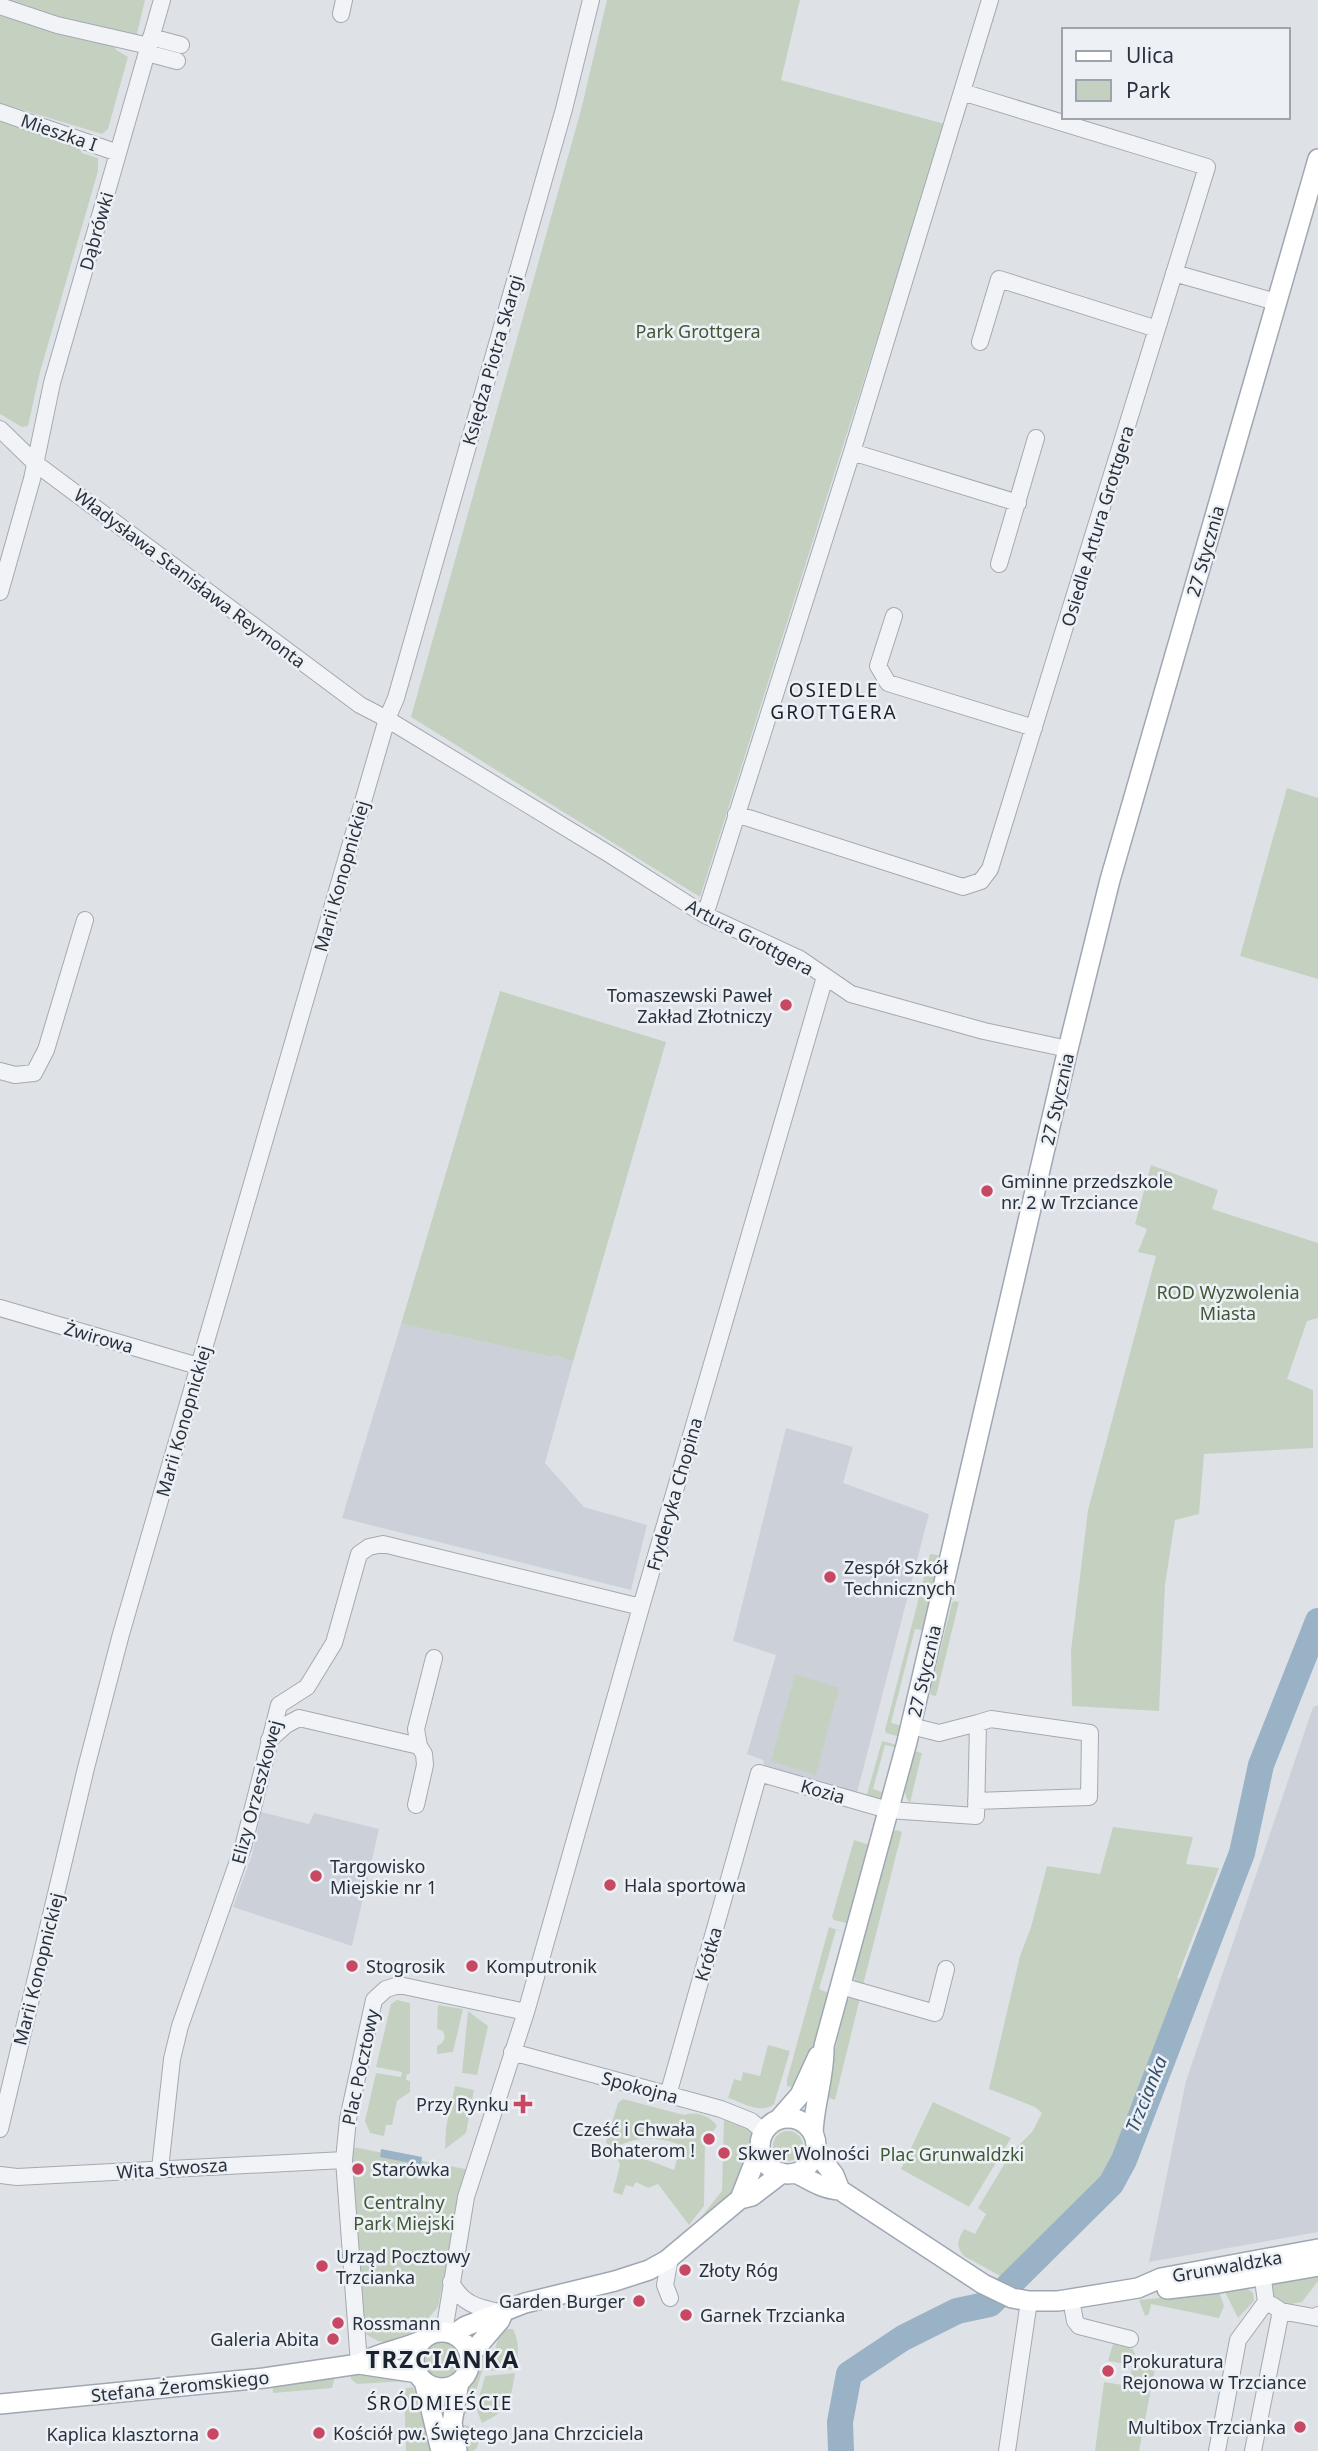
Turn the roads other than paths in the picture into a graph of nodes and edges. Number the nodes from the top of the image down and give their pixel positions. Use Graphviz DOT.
graph roads {
  1 [pos="162,0"];
  2 [pos="591,0"];
  3 [pos="990,0"];
  4 [pos="0,6"];
  5 [pos="181,45"];
  6 [pos="149,46"];
  7 [pos="177,61"];
  8 [pos="962,92"];
  9 [pos="0,112"];
  10 [pos="118,153"];
  11 [pos="1318,159"];
  12 [pos="1174,273"];
  13 [pos="1276,302"];
  14 [pos="1157,329"];
  15 [pos="980,342"];
  16 [pos="0,429"];
  17 [pos="1036,438"];
  18 [pos="852,452"];
  19 [pos="34,463"];
  20 [pos="1018,503"];
  21 [pos="999,564"];
  22 [pos="0,592"];
  23 [pos="894,616"];
  24 [pos="387,719"];
  25 [pos="1034,728"];
  26 [pos="736,814"];
  27 [pos="705,915"];
  28 [pos="85,920"];
  29 [pos="825,977"];
  30 [pos="1068,1049"];
  31 [pos="0,1071"];
  32 [pos="0,1308"];
  33 [pos="198,1366"];
  34 [pos="641,1607"];
  35 [pos="434,1658"];
  36 [pos="307,1687"];
  37 [pos="299,1717"];
  38 [pos="978,1723"];
  39 [pos="911,1726"];
  40 [pos="269,1740"];
  41 [pos="419,1746"];
  42 [pos="758,1773"];
  43 [pos="976,1801"];
  44 [pos="416,1805"];
  45 [pos="888,1810"];
  46 [pos="946,1969"];
  47 [pos="841,1986"];
  48 [pos="526,2012"];
  49 [pos="824,2046"];
  50 [pos="512,2053"];
  51 [pos="7,2069"];
  52 [pos="668,2095"];
  53 [pos="0,2129"];
  54 [pos="768,2133"];
  55 [pos="814,2142"];
  56 [pos="344,2160"];
  57 [pos="160,2169"];
  58 [pos="789,2173"];
  59 [pos="0,2175"];
  60 [pos="840,2190"];
  61 [pos="740,2199"];
  62 [pos="1318,2249"];
  63 [pos="1318,2257"];
  64 [pos="670,2258"];
  65 [pos="1318,2266"];
  66 [pos="1261,2267"];
  67 [pos="637,2275"];
  68 [pos="451,2282"];
  69 [pos="1071,2298"];
  70 [pos="1020,2300"];
  71 [pos="1266,2302"];
  72 [pos="1281,2311"];
  73 [pos="503,2313"];
  74 [pos="1318,2315"];
  75 [pos="449,2333"];
  76 [pos="1130,2339"];
  77 [pos="421,2341"];
  78 [pos="470,2355"];
  79 [pos="359,2364"];
  80 [pos="421,2377"];
  81 [pos="459,2382"];
  82 [pos="0,2404"];
  83 [pos="441,2451"];
  84 [pos="457,2451"];
  85 [pos="1007,2451"];
  86 [pos="1217,2451"];
  87 [pos="1253,2451"];
  1 -- 6 [label="street, Dąbrówki"];
  2 -- 24 [label="street, Księdza Piotra Skargi"];
  3 -- 8 [label="street"];
  4 -- 6 [label="street"];
  5 -- 6 [label="street"];
  6 -- 7 [label="street"];
  6 -- 10 [label="street, Dąbrówki"];
  8 -- 12 [label="street, Osiedle Artura Grottgera"];
  8 -- 18 [label="street"];
  9 -- 10 [label="street, Mieszka I"];
  10 -- 19 [label="street, Dąbrówki"];
  11 -- 13 [label="main road, 27 Stycznia"];
  12 -- 13 [label="street"];
  12 -- 14 [label="street, Osiedle Artura Grottgera"];
  13 -- 30 [label="main road, 27 Stycznia"];
  14 -- 15 [label="street"];
  14 -- 25 [label="street, Osiedle Artura Grottgera"];
  16 -- 19 [label="street, Władysława Stanisława Reymonta"];
  17 -- 20 [label="street"];
  18 -- 20 [label="street"];
  18 -- 26 [label="street"];
  19 -- 22 [label="street, Dąbrówki"];
  19 -- 24 [label="street, Władysława Stanisława Reymonta"];
  20 -- 21 [label="street"];
  23 -- 25 [label="street"];
  24 -- 27 [label="street, Artura Grottgera"];
  24 -- 33 [label="street, Marii Konopnickiej"];
  25 -- 26 [label="street, Osiedle Artura Grottgera"];
  26 -- 27 [label="street"];
  27 -- 29 [label="street, Artura Grottgera"];
  28 -- 31 [label="street"];
  29 -- 30 [label="street, Artura Grottgera"];
  29 -- 34 [label="street, Fryderyka Chopina"];
  30 -- 39 [label="main road, 27 Stycznia"];
  32 -- 33 [label="street, Żwirowa"];
  33 -- 51 [label="street, Marii Konopnickiej"];
  34 -- 36 [label="street, Elizy Orzeszkowej"];
  34 -- 48 [label="street, Fryderyka Chopina"];
  35 -- 41 [label="street"];
  36 -- 37 [label="street"];
  36 -- 40 [label="street, Elizy Orzeszkowej"];
  37 -- 40 [label="street"];
  37 -- 41 [label="street"];
  38 -- 39 [label="street"];
  38 -- 43 [label="street"];
  38 -- 43 [label="street"];
  39 -- 45 [label="main road, 27 Stycznia"];
  40 -- 57 [label="street, Elizy Orzeszkowej"];
  41 -- 44 [label="street"];
  42 -- 45 [label="street, Kozia"];
  42 -- 52 [label="street, Krótka"];
  43 -- 45 [label="street, Kozia"];
  45 -- 47 [label="main road, 27 Stycznia"];
  46 -- 47 [label="street"];
  47 -- 49 [label="main road, 27 Stycznia"];
  48 -- 50 [label="street"];
  48 -- 56 [label="street, Plac Pocztowy"];
  49 -- 54 [label="main road, 27 Stycznia"];
  49 -- 55 [label="main road, 27 Stycznia"];
  50 -- 52 [label="street, Spokojna"];
  50 -- 68 [label="street"];
  51 -- 53 [label="street, Marii Konopnickiej"];
  52 -- 54 [label="street, Spokojna"];
  54 -- 55 [label="main road"];
  54 -- 58 [label="main road"];
  54 -- 61 [label="main road, 27 Stycznia"];
  55 -- 58 [label="main road"];
  55 -- 60 [label="main road"];
  56 -- 57 [label="street, Wita Stwosza"];
  56 -- 79 [label="street, Plac Pocztowy"];
  57 -- 59 [label="street, Wita Stwosza"];
  58 -- 60 [label="main road"];
  58 -- 61 [label="main road"];
  60 -- 70 [label="main road"];
  61 -- 64 [label="main road"];
  62 -- 66 [label="main road, Grunwaldzka"];
  63 -- 66 [label="main road"];
  64 -- 67 [label="main road"];
  64 -- 67 [label="street"];
  65 -- 66 [label="main road, Grunwaldzka"];
  66 -- 69 [label="main road, Grunwaldzka"];
  66 -- 71 [label="street"];
  67 -- 73 [label="main road"];
  68 -- 73 [label="street"];
  68 -- 75 [label="street"];
  69 -- 70 [label="main road, Grunwaldzka"];
  69 -- 76 [label="street"];
  70 -- 85 [label="street"];
  71 -- 72 [label="street"];
  71 -- 86 [label="street"];
  72 -- 74 [label="street"];
  72 -- 87 [label="street"];
  73 -- 75 [label="main road"];
  73 -- 78 [label="main road"];
  75 -- 77 [label="main road"];
  75 -- 78 [label="main road"];
  77 -- 79 [label="main road, Stefana Żeromskiego"];
  77 -- 80 [label="main road"];
  78 -- 81 [label="main road"];
  79 -- 80 [label="main road, Stefana Żeromskiego"];
  79 -- 82 [label="main road, Stefana Żeromskiego"];
  80 -- 81 [label="main road"];
  80 -- 83 [label="main road"];
  81 -- 84 [label="main road"];
}
